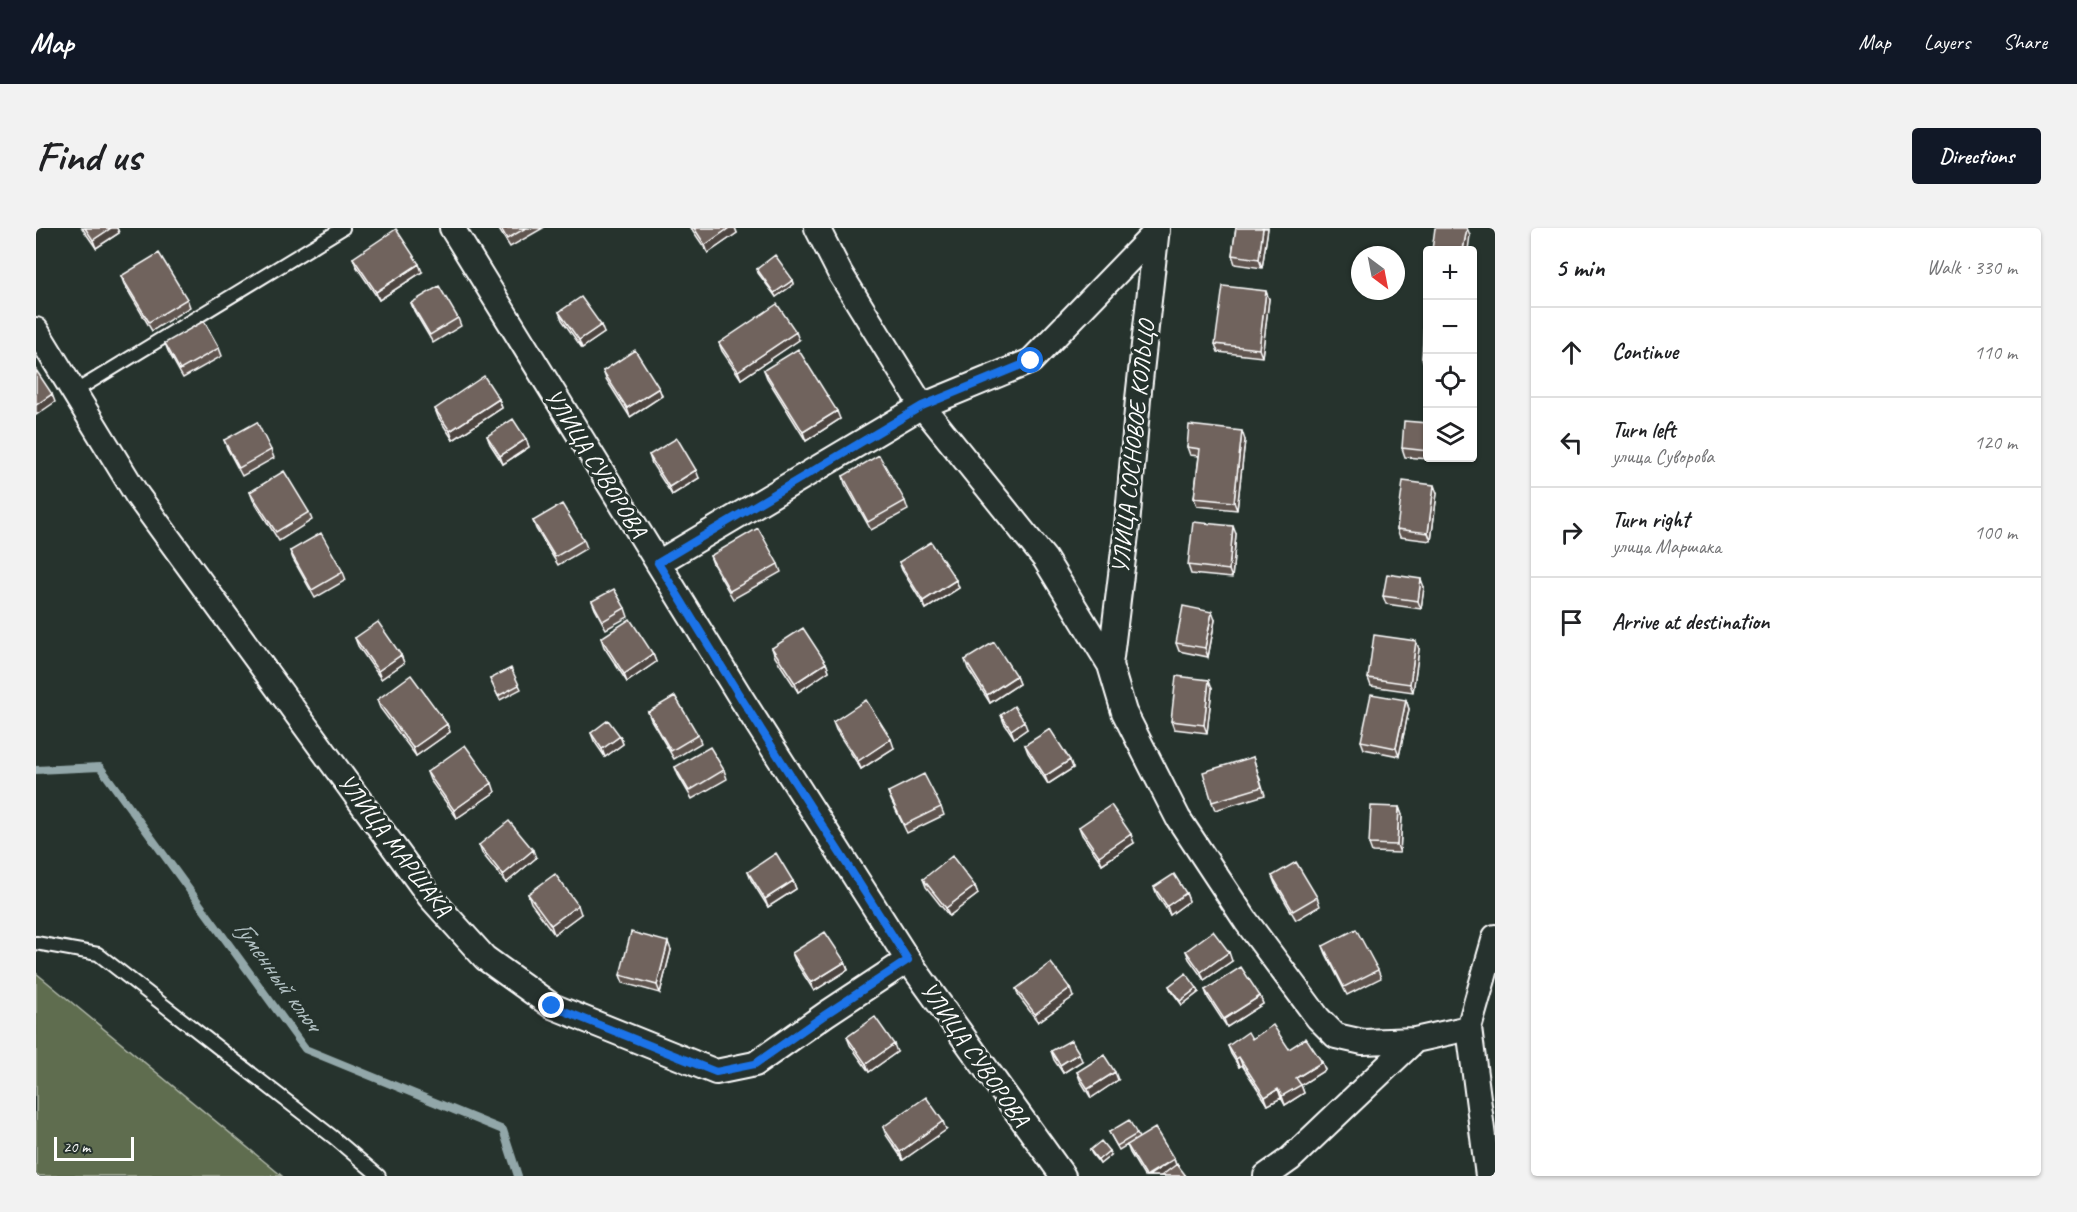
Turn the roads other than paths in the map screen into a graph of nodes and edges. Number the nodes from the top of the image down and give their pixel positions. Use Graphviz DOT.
graph roads {
  1 [pos="343,228"];
  2 [pos="452,228"];
  3 [pos="818,228"];
  4 [pos="1157,229"];
  5 [pos="36,330"];
  6 [pos="74,392"];
  7 [pos="922,406"];
  8 [pos="658,563"];
  9 [pos="1110,665"];
  10 [pos="1495,937"];
  11 [pos="36,943"];
  12 [pos="908,960"];
  13 [pos="1469,1028"];
  14 [pos="1415,1040"];
  15 [pos="379,1176"];
  16 [pos="1063,1176"];
  17 [pos="1266,1176"];
  18 [pos="1488,1176"];
  1 -- 6 [label="lane"];
  2 -- 8 [label="street, УЛИЦА СУВОРОВА"];
  3 -- 7 [label="street, УЛИЦА СОСНОВОЕ КОЛЬЦО"];
  4 -- 7 [label="street"];
  4 -- 9 [label="street, УЛИЦА СОСНОВОЕ КОЛЬЦО"];
  5 -- 6 [label="street, УЛИЦА МАРШАКА"];
  6 -- 12 [label="street, УЛИЦА МАРШАКА"];
  7 -- 8 [label="street"];
  7 -- 9 [label="street, УЛИЦА СОСНОВОЕ КОЛЬЦО"];
  8 -- 12 [label="street, УЛИЦА СУВОРОВА"];
  9 -- 14 [label="street, УЛИЦА СОСНОВОЕ КОЛЬЦО"];
  10 -- 13 [label="street"];
  11 -- 15 [label="lane"];
  12 -- 16 [label="street, УЛИЦА СУВОРОВА"];
  13 -- 14 [label="street, УЛИЦА СОСНОВОЕ КОЛЬЦО"];
  13 -- 18 [label="street"];
  14 -- 17 [label="street"];
}
